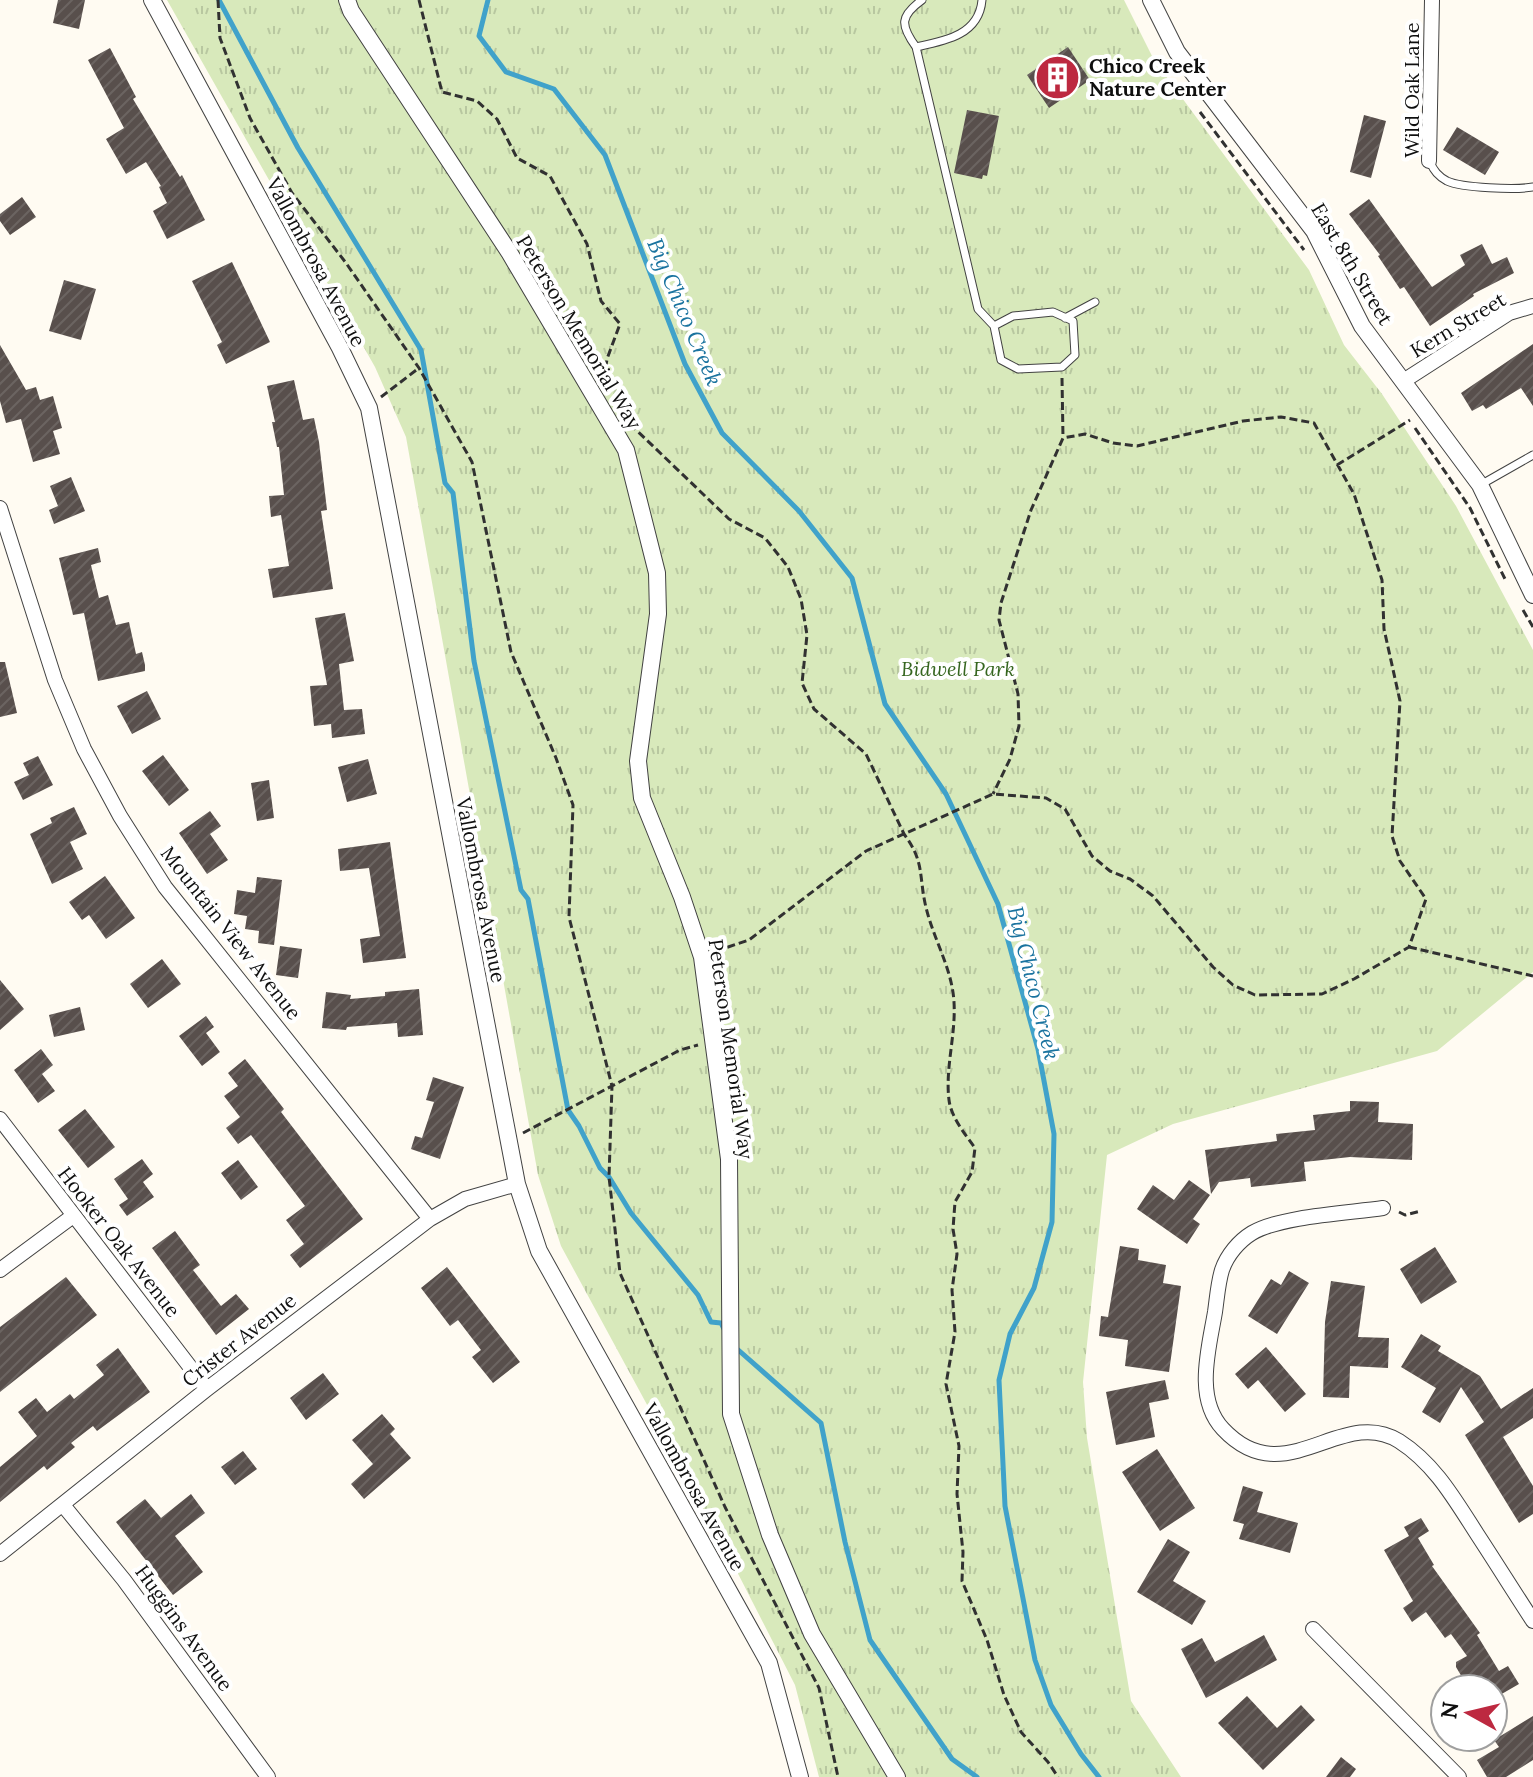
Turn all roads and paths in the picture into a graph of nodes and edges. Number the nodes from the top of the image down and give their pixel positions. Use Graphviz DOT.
graph roads {
  1 [pos="152,0"];
  2 [pos="218,0"];
  3 [pos="347,0"];
  4 [pos="419,0"];
  5 [pos="922,0"];
  6 [pos="982,0"];
  7 [pos="1151,0"];
  8 [pos="1432,0"];
  9 [pos="916,47"];
  10 [pos="1429,161"];
  11 [pos="1533,187"];
  12 [pos="1095,302"];
  13 [pos="1533,306"];
  14 [pos="1065,318"];
  15 [pos="994,326"];
  16 [pos="1062,367"];
  17 [pos="419,368"];
  18 [pos="1405,380"];
  19 [pos="600,406"];
  20 [pos="369,408"];
  21 [pos="1410,420"];
  22 [pos="625,421"];
  23 [pos="1063,438"];
  24 [pos="1533,455"];
  25 [pos="1337,465"];
  26 [pos="1480,485"];
  27 [pos="0,508"];
  28 [pos="1533,595"];
  29 [pos="993,794"];
  30 [pos="904,834"];
  31 [pos="1409,947"];
  32 [pos="702,957"];
  33 [pos="1533,976"];
  34 [pos="713,1040"];
  35 [pos="612,1086"];
  36 [pos="0,1119"];
  37 [pos="509,1140"];
  38 [pos="517,1184"];
  39 [pos="1383,1208"];
  40 [pos="1421,1211"];
  41 [pos="73,1216"];
  42 [pos="430,1219"];
  43 [pos="0,1270"];
  44 [pos="207,1389"];
  45 [pos="63,1505"];
  46 [pos="0,1554"];
  47 [pos="1533,1621"];
  48 [pos="1313,1629"];
  49 [pos="268,1777"];
  50 [pos="800,1777"];
  51 [pos="838,1777"];
  52 [pos="897,1777"];
  53 [pos="1058,1777"];
  54 [pos="1459,1777"];
  1 -- 20 [label="street, Vallombrosa Avenue"];
  2 -- 17 [label="path"];
  3 -- 19 [label="street, Peterson Memorial Way"];
  4 -- 19 [label="path"];
  5 -- 9 [label="lane"];
  6 -- 9 [label="lane"];
  7 -- 18 [label="street, East 8th Street"];
  8 -- 10 [label="street, Wild Oak Lane"];
  9 -- 15 [label="lane"];
  10 -- 11 [label="lane, Wild Oak Lane"];
  12 -- 14 [label="lane"];
  13 -- 18 [label="street, Kern Street"];
  14 -- 15 [label="lane"];
  14 -- 16 [label="lane"];
  15 -- 16 [label="lane"];
  16 -- 23 [label="path"];
  17 -- 20 [label="path"];
  17 -- 35 [label="path"];
  18 -- 26 [label="street, East 8th Street"];
  19 -- 32 [label="street, Peterson Memorial Way"];
  20 -- 37 [label="street, Vallombrosa Avenue"];
  21 -- 25 [label="path"];
  22 -- 30 [label="path"];
  23 -- 25 [label="path"];
  23 -- 29 [label="path"];
  24 -- 26 [label="lane"];
  25 -- 31 [label="path"];
  26 -- 28 [label="street, East 8th Street"];
  27 -- 42 [label="street, Mountain View Avenue"];
  29 -- 30 [label="path"];
  29 -- 31 [label="path"];
  30 -- 32 [label="path"];
  30 -- 53 [label="path"];
  31 -- 33 [label="path"];
  32 -- 34 [label="street, Peterson Memorial Way"];
  34 -- 35 [label="path"];
  34 -- 52 [label="street, Peterson Memorial Way"];
  35 -- 37 [label="path"];
  35 -- 51 [label="path"];
  36 -- 41 [label="street, Hooker Oak Avenue"];
  37 -- 38 [label="street, Vallombrosa Avenue"];
  38 -- 42 [label="street, Crister Avenue"];
  38 -- 50 [label="street, Vallombrosa Avenue"];
  39 -- 40 [label="path"];
  39 -- 47 [label="street"];
  41 -- 43 [label="street"];
  41 -- 44 [label="street, Hooker Oak Avenue"];
  42 -- 44 [label="street, Crister Avenue"];
  44 -- 45 [label="street, Crister Avenue"];
  45 -- 46 [label="street, Crister Avenue"];
  45 -- 49 [label="street, Huggins Avenue"];
  48 -- 54 [label="street"];
}
